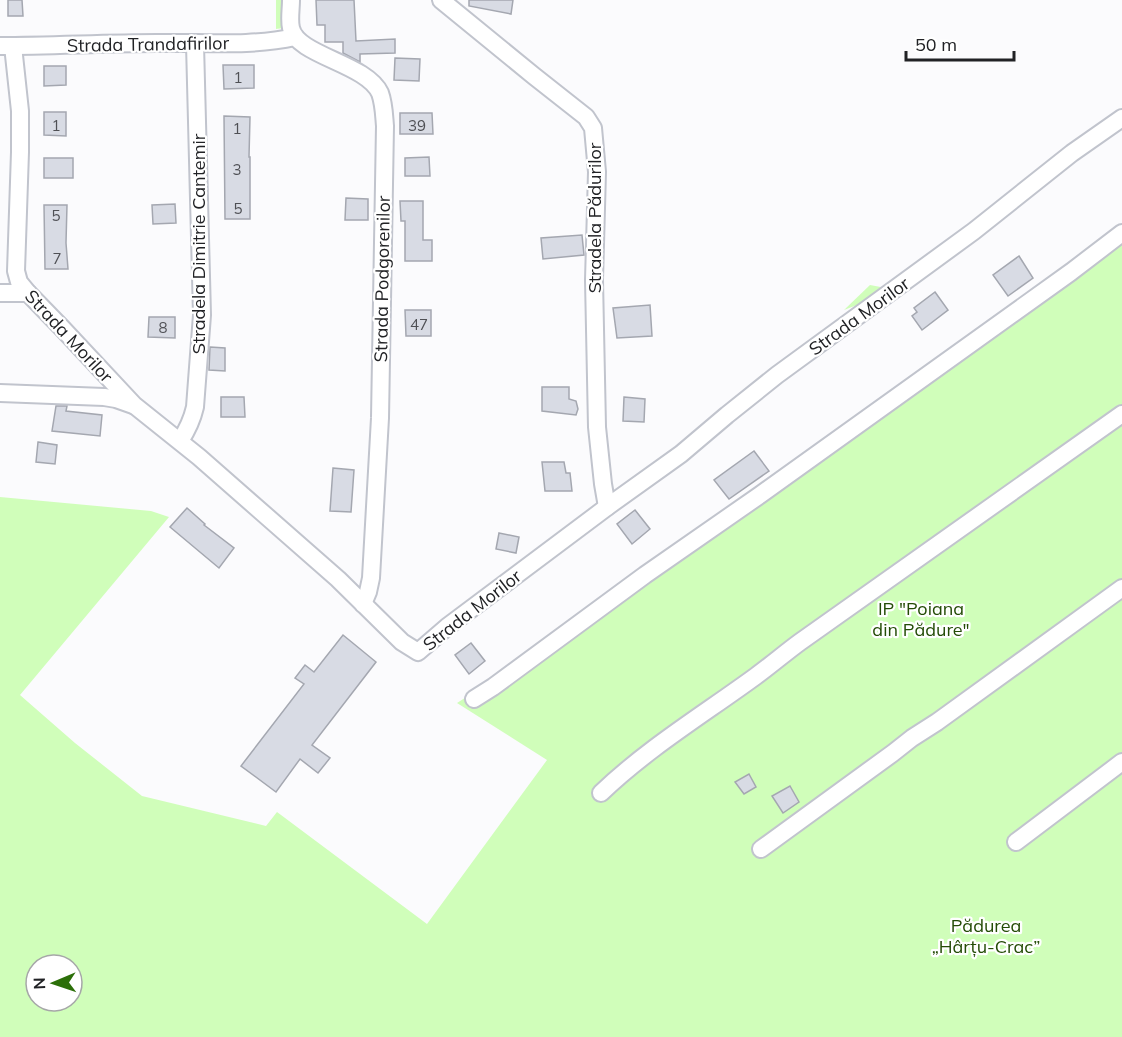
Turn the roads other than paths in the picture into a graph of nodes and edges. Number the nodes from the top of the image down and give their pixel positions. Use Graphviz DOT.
graph roads {
  1 [pos="291,0"];
  2 [pos="451,3"];
  3 [pos="295,37"];
  4 [pos="195,44"];
  5 [pos="7,46"];
  6 [pos="1122,118"];
  7 [pos="1122,233"];
  8 [pos="0,293"];
  9 [pos="27,293"];
  10 [pos="0,393"];
  11 [pos="134,405"];
  12 [pos="1122,414"];
  13 [pos="180,441"];
  14 [pos="607,507"];
  15 [pos="1122,588"];
  16 [pos="363,604"];
  17 [pos="474,699"];
  18 [pos="1122,762"];
  19 [pos="601,793"];
  20 [pos="1016,842"];
  21 [pos="760,849"];
  1 -- 3 [label="street"];
  2 -- 14 [label="street, Stradela Pădurilor"];
  3 -- 4 [label="street, Strada Trandafirilor"];
  3 -- 16 [label="street, Strada Podgorenilor"];
  4 -- 5 [label="street, Strada Trandafirilor"];
  4 -- 13 [label="street, Stradela Dimitrie Cantemir"];
  5 -- 9 [label="street, Strada Morilor"];
  6 -- 14 [label="street, Strada Morilor"];
  7 -- 17 [label="street"];
  8 -- 9 [label="street"];
  9 -- 11 [label="street, Strada Morilor"];
  10 -- 11 [label="street"];
  11 -- 13 [label="street, Strada Morilor"];
  12 -- 19 [label="street"];
  13 -- 16 [label="street, Strada Morilor"];
  14 -- 16 [label="street, Strada Morilor"];
  15 -- 21 [label="street"];
  18 -- 20 [label="street"];
}
